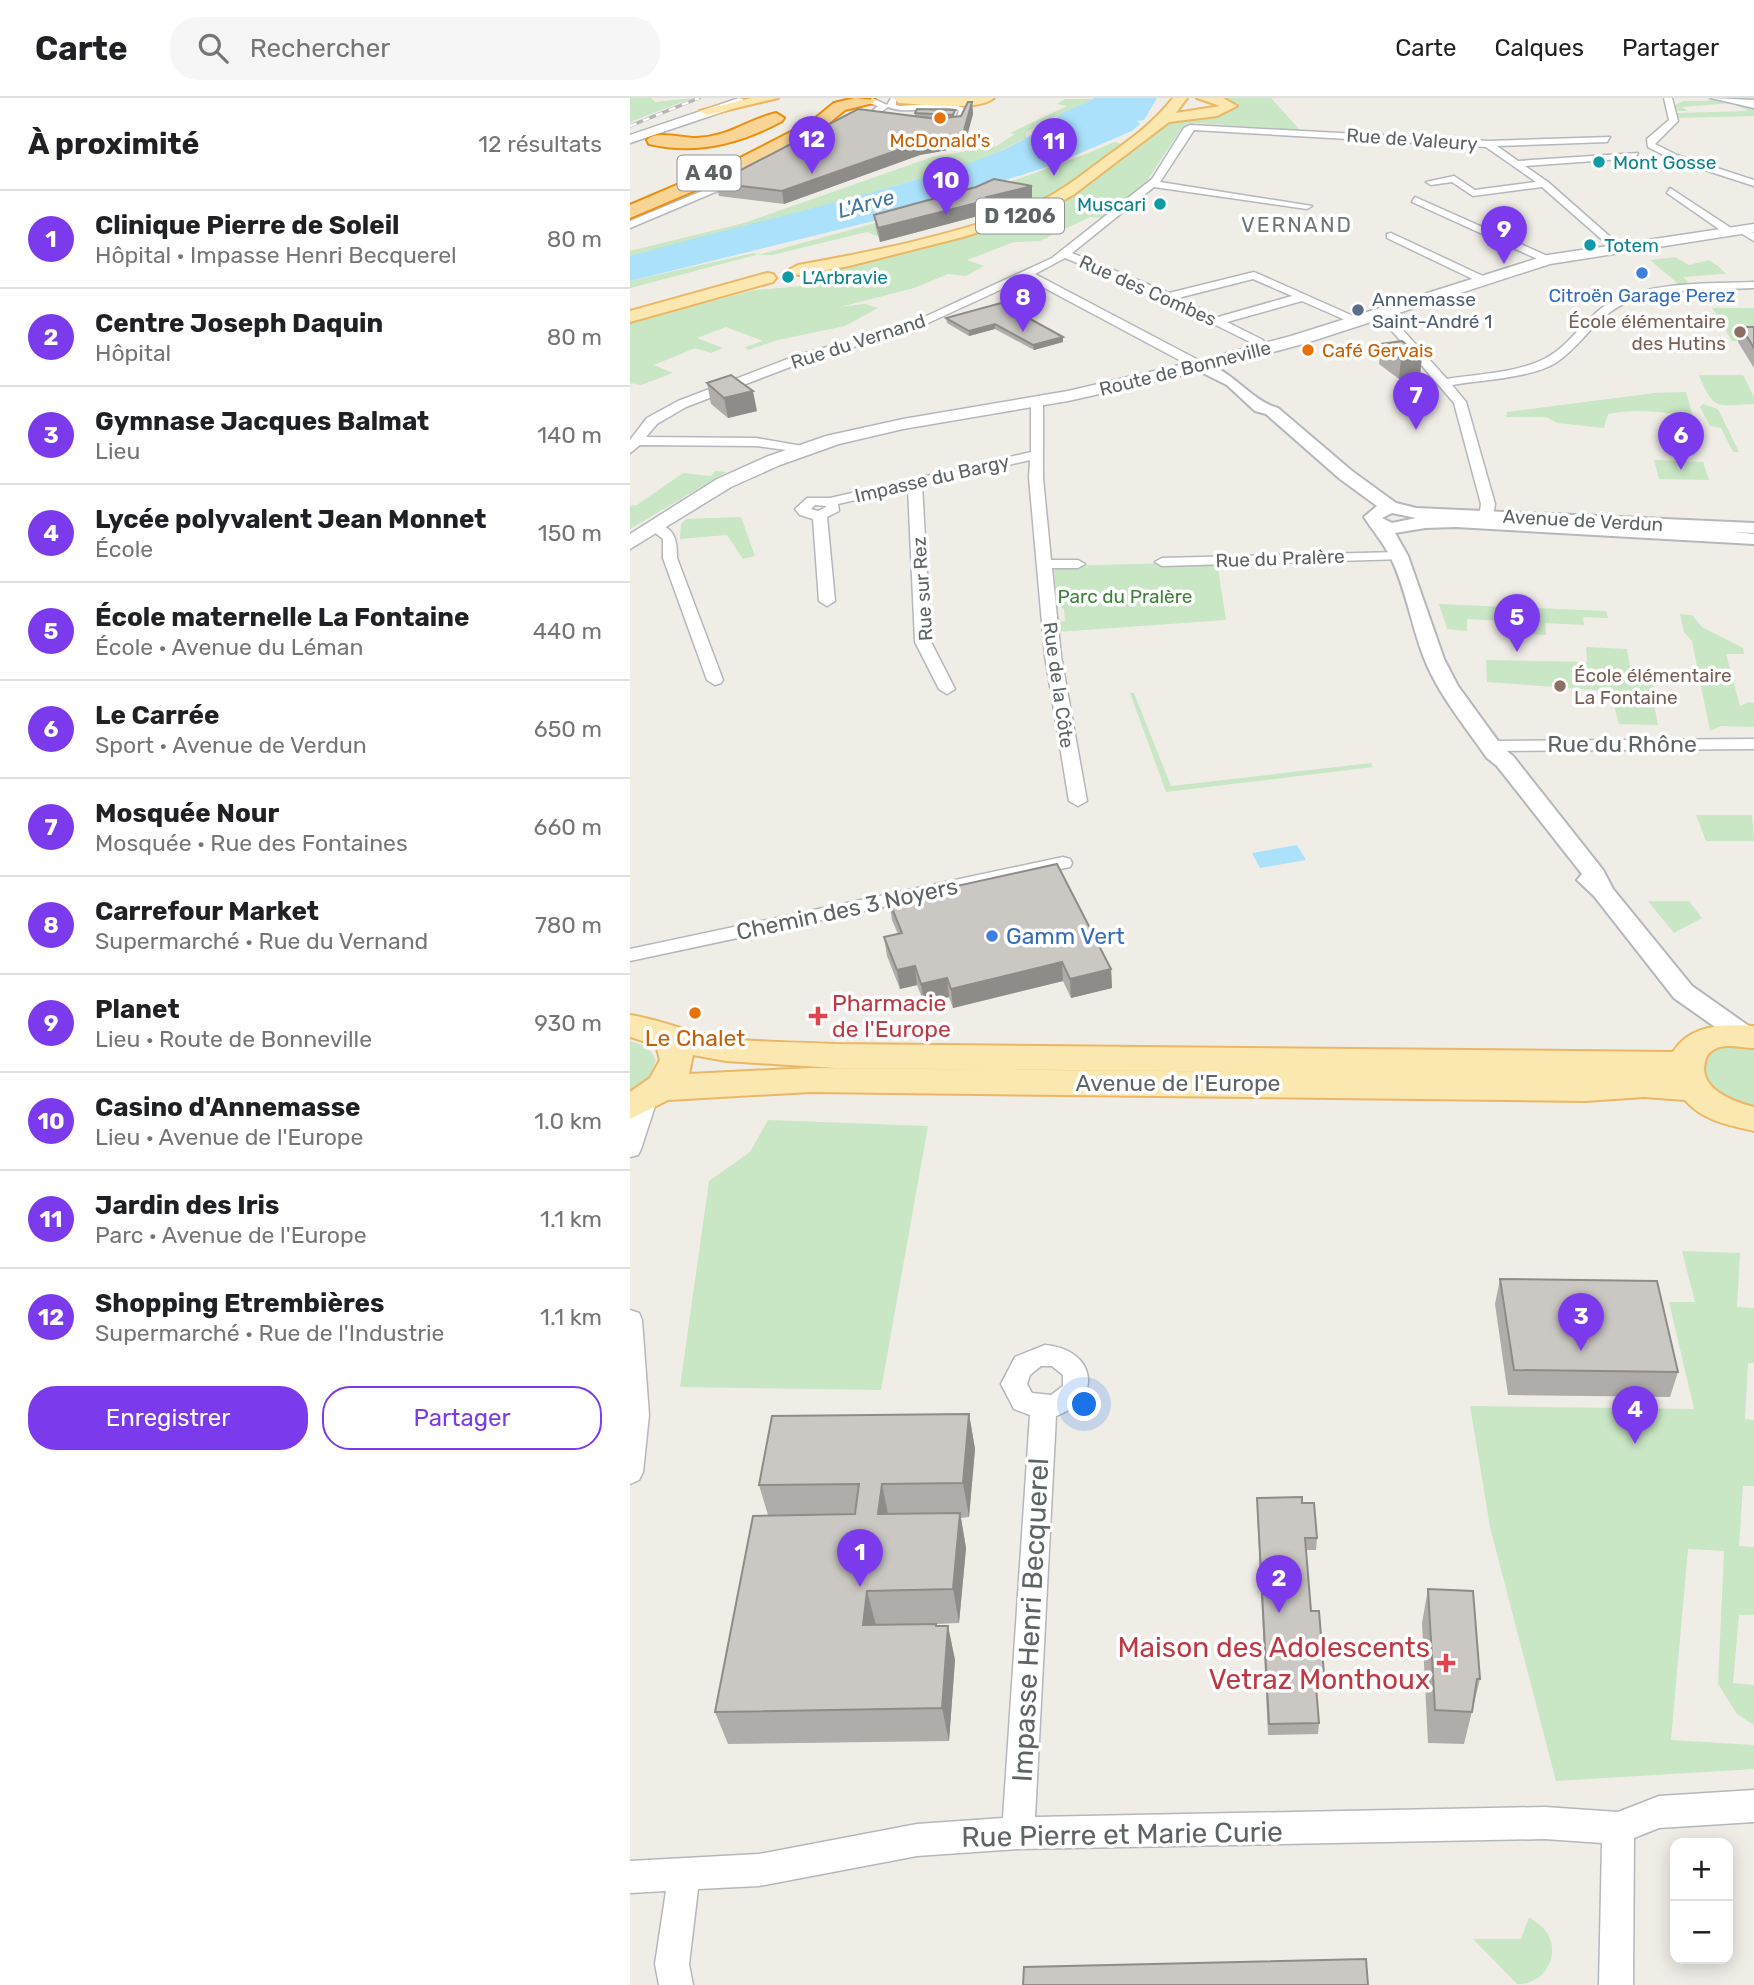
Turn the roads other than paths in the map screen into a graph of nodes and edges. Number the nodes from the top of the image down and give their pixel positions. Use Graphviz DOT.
graph roads {
  1 [pos="771,98"];
  2 [pos="833,98"];
  3 [pos="987,98"];
  4 [pos="1204,98"];
  5 [pos="1668,98"];
  6 [pos="1717,98"];
  7 [pos="922,99"];
  8 [pos="965,100"];
  9 [pos="734,101"];
  10 [pos="899,102"];
  11 [pos="1754,102"];
  12 [pos="1173,107"];
  13 [pos="870,109"];
  14 [pos="908,123"];
  15 [pos="938,126"];
  16 [pos="1209,126"];
  17 [pos="830,129"];
  18 [pos="645,139"];
  19 [pos="1607,139"];
  20 [pos="1488,144"];
  21 [pos="1635,155"];
  22 [pos="1517,164"];
  23 [pos="1431,181"];
  24 [pos="1754,183"];
  25 [pos="1153,184"];
  26 [pos="1545,184"];
  27 [pos="1670,191"];
  28 [pos="1415,200"];
  29 [pos="632,204"];
  30 [pos="1307,206"];
  31 [pos="630,224"];
  32 [pos="1745,232"];
  33 [pos="1391,236"];
  34 [pos="1619,249"];
  35 [pos="1065,254"];
  36 [pos="1548,260"];
  37 [pos="1027,274"];
  38 [pos="1483,280"];
  39 [pos="1754,285"];
  40 [pos="1168,297"];
  41 [pos="1303,297"];
  42 [pos="1378,314"];
  43 [pos="630,317"];
  44 [pos="1217,321"];
  45 [pos="1356,321"];
  46 [pos="1261,350"];
  47 [pos="1221,360"];
  48 [pos="1200,366"];
  49 [pos="1232,382"];
  50 [pos="1445,383"];
  51 [pos="1037,401"];
  52 [pos="634,445"];
  53 [pos="803,450"];
  54 [pos="1035,455"];
  55 [pos="915,482"];
  56 [pos="1384,516"];
  57 [pos="1486,516"];
  58 [pos="1411,521"];
  59 [pos="655,527"];
  60 [pos="1754,528"];
  61 [pos="1754,538"];
  62 [pos="630,543"];
  63 [pos="1399,556"];
  64 [pos="1162,562"];
  65 [pos="1045,564"];
  66 [pos="1078,564"];
  67 [pos="827,601"];
  68 [pos="715,680"];
  69 [pos="947,689"];
  70 [pos="1754,744"];
  71 [pos="1493,750"];
  72 [pos="1078,801"];
  73 [pos="1063,863"];
  74 [pos="630,955"];
  75 [pos="1683,992"];
  76 [pos="630,1026"];
  77 [pos="1749,1036"];
  78 [pos="671,1040"];
  79 [pos="1693,1065"];
  80 [pos="646,1098"];
  81 [pos="1754,1119"];
  82 [pos="630,1149"];
  83 [pos="630,1320"];
  84 [pos="1043,1408"];
  85 [pos="630,1472"];
  86 [pos="1754,1805"];
  87 [pos="1618,1828"];
  88 [pos="1018,1833"];
  89 [pos="684,1875"];
  90 [pos="630,1877"];
  91 [pos="676,1985"];
  92 [pos="1616,1985"];
  1 -- 9 [label="main road"];
  2 -- 29 [label="highway, A 40"];
  3 -- 8 [label="main road"];
  4 -- 12 [label="main road, D 1206"];
  5 -- 24 [label="street"];
  6 -- 11 [label="main road"];
  7 -- 8 [label="main road"];
  7 -- 10 [label="main road"];
  9 -- 18 [label="main road"];
  10 -- 13 [label="main road"];
  10 -- 15 [label="street"];
  12 -- 43 [label="main road, D 1206"];
  13 -- 14 [label="street"];
  13 -- 29 [label="highway"];
  16 -- 20 [label="street, Rue de Valeury"];
  16 -- 25 [label="street, Rue du Vernand"];
  17 -- 31 [label="street"];
  18 -- 29 [label="highway"];
  18 -- 29 [label="highway, A 40"];
  19 -- 20 [label="street"];
  20 -- 22 [label="street, Rue de Valeury"];
  21 -- 22 [label="street"];
  22 -- 26 [label="street, Rue de Valeury"];
  23 -- 26 [label="street"];
  25 -- 30 [label="street"];
  25 -- 35 [label="street, Rue du Vernand"];
  26 -- 34 [label="street, Rue de Valeury"];
  27 -- 32 [label="street"];
  28 -- 36 [label="street"];
  32 -- 34 [label="main road, Route de Bonneville"];
  33 -- 38 [label="street"];
  34 -- 36 [label="main road, Route de Bonneville"];
  35 -- 37 [label="street, Rue du Vernand"];
  35 -- 40 [label="street, Rue des Combes"];
  36 -- 38 [label="main road, Route de Bonneville"];
  37 -- 48 [label="street"];
  37 -- 52 [label="street, Rue du Vernand"];
  38 -- 42 [label="main road, Route de Bonneville"];
  39 -- 50 [label="street"];
  40 -- 41 [label="street"];
  40 -- 44 [label="street, Rue des Combes"];
  41 -- 44 [label="street"];
  41 -- 45 [label="street"];
  42 -- 45 [label="main road, Route de Bonneville"];
  42 -- 50 [label="street"];
  44 -- 46 [label="street, Rue des Combes"];
  45 -- 46 [label="main road, Route de Bonneville"];
  46 -- 47 [label="main road, Route de Bonneville"];
  47 -- 48 [label="main road, Route de Bonneville"];
  47 -- 49 [label="street"];
  48 -- 49 [label="street"];
  48 -- 51 [label="main road, Route de Bonneville"];
  49 -- 56 [label="street"];
  50 -- 57 [label="street"];
  51 -- 53 [label="main road, Route de Bonneville"];
  51 -- 54 [label="street, Rue de la Côte"];
  52 -- 53 [label="street"];
  53 -- 59 [label="main road, Route de Bonneville"];
  54 -- 55 [label="street, Impasse du Bargy"];
  54 -- 65 [label="street, Rue de la Côte"];
  55 -- 67 [label="street, Impasse du Bargy"];
  55 -- 69 [label="street, Rue sur Rez"];
  56 -- 58 [label="street"];
  56 -- 63 [label="street"];
  57 -- 58 [label="street, Avenue de Verdun"];
  57 -- 60 [label="street, Avenue de Verdun"];
  58 -- 61 [label="street, Avenue de Verdun"];
  58 -- 63 [label="street"];
  59 -- 62 [label="main road, Route de Bonneville"];
  59 -- 68 [label="street"];
  63 -- 64 [label="street, Rue du Pralère"];
  63 -- 71 [label="street"];
  65 -- 66 [label="street"];
  65 -- 72 [label="street, Rue de la Côte"];
  70 -- 71 [label="street, Rue du Rhône"];
  71 -- 75 [label="street"];
  73 -- 74 [label="street, Chemin des 3 Noyers"];
  75 -- 77 [label="street"];
  75 -- 79 [label="street"];
  76 -- 78 [label="main road, Avenue de l'Europe"];
  77 -- 79 [label="main road"];
  78 -- 79 [label="main road, Avenue de l'Europe"];
  78 -- 80 [label="main road"];
  79 -- 80 [label="main road, Avenue de l'Europe"];
  79 -- 81 [label="main road"];
  80 -- 82 [label="street"];
  83 -- 85 [label="street"];
  84 -- 88 [label="street, Impasse Henri Becquerel"];
  86 -- 87 [label="street"];
  87 -- 88 [label="street, Rue Pierre et Marie Curie"];
  87 -- 92 [label="street"];
  88 -- 89 [label="street, Rue Pierre et Marie Curie"];
  89 -- 90 [label="street, Rue Pierre et Marie Curie"];
  89 -- 91 [label="street"];
}
